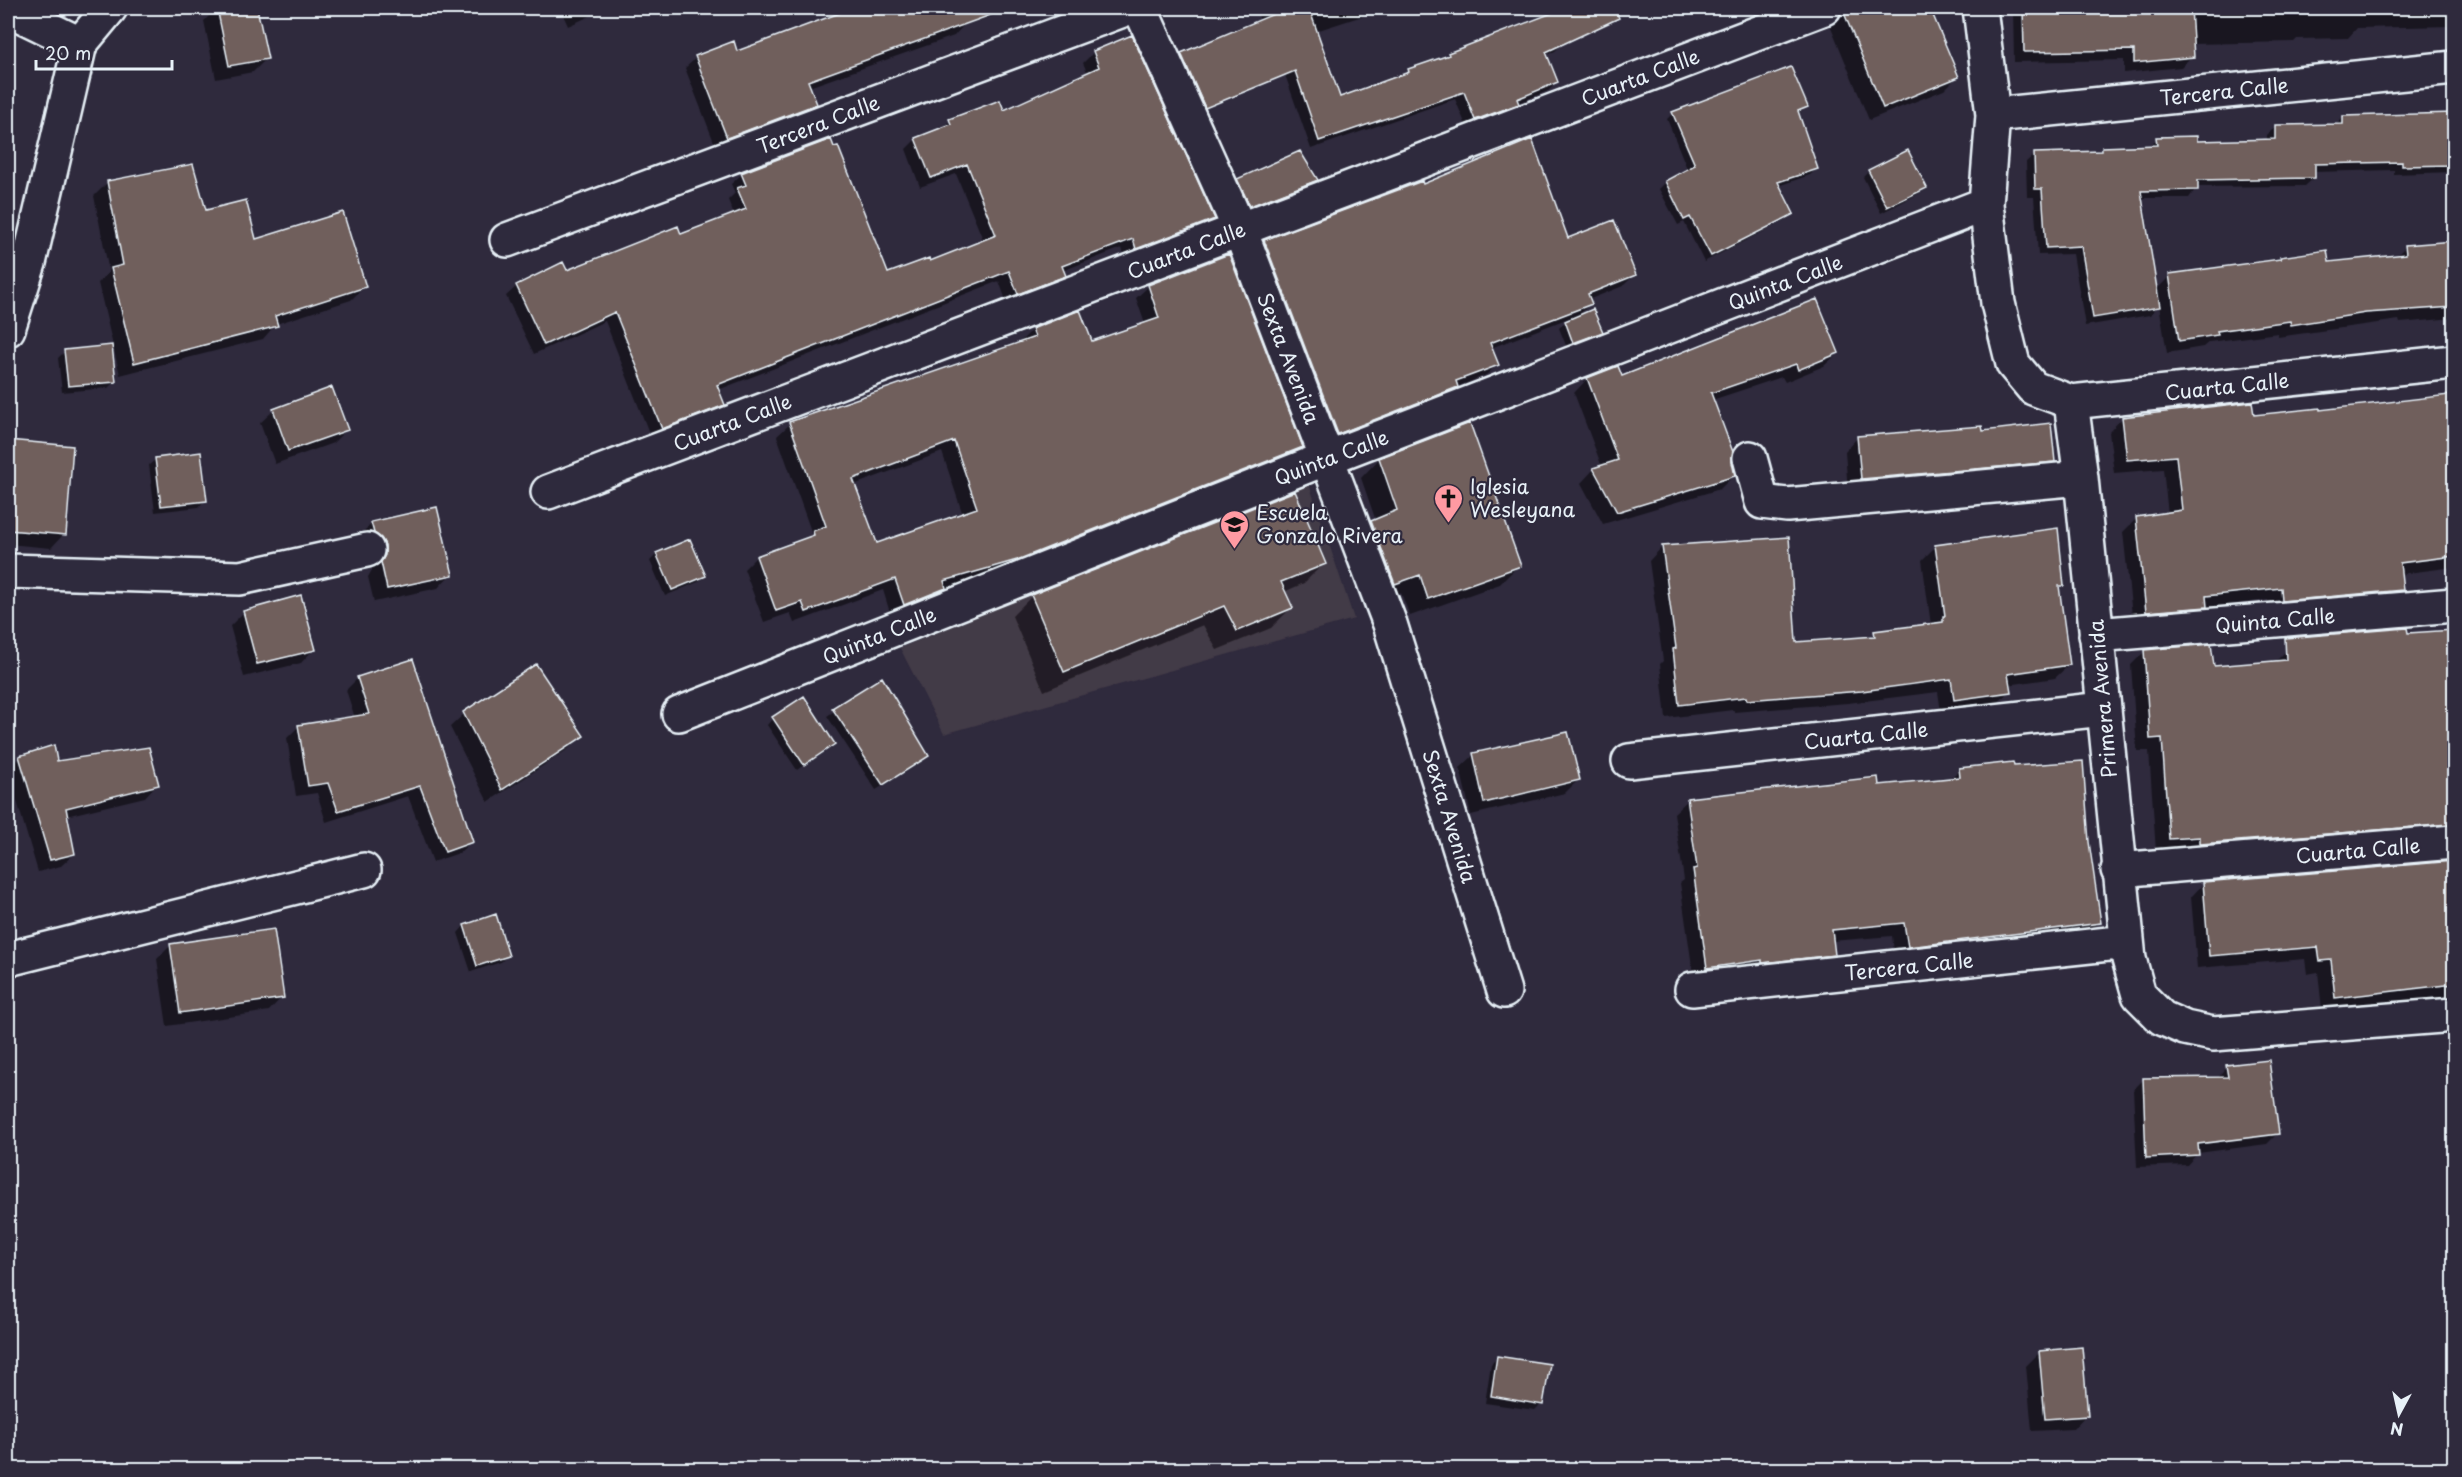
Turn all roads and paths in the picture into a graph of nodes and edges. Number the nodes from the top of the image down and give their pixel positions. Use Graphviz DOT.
graph roads {
  1 [pos="111,8"];
  2 [pos="1128,8"];
  3 [pos="1140,8"];
  4 [pos="1824,8"];
  5 [pos="1980,8"];
  6 [pos="8,9"];
  7 [pos="80,44"];
  8 [pos="2454,68"];
  9 [pos="1993,115"];
  10 [pos="1986,204"];
  11 [pos="1240,230"];
  12 [pos="507,240"];
  13 [pos="8,329"];
  14 [pos="2454,362"];
  15 [pos="2071,402"];
  16 [pos="1327,458"];
  17 [pos="1750,458"];
  18 [pos="2081,478"];
  19 [pos="548,492"];
  20 [pos="367,550"];
  21 [pos="8,571"];
  22 [pos="2454,605"];
  23 [pos="2096,634"];
  24 [pos="2103,709"];
  25 [pos="679,714"];
  26 [pos="1629,761"];
  27 [pos="2454,842"];
  28 [pos="364,870"];
  29 [pos="2118,870"];
  30 [pos="2127,942"];
  31 [pos="8,959"];
  32 [pos="1692,989"];
  33 [pos="1504,991"];
  34 [pos="2454,1014"];
  1 -- 7 [label="street"];
  2 -- 12 [label="street, Tercera Calle"];
  3 -- 11 [label="street, Sexta Avenida"];
  4 -- 11 [label="street, Cuarta Calle"];
  5 -- 9 [label="street"];
  6 -- 7 [label="street"];
  7 -- 13 [label="street"];
  8 -- 9 [label="street, Tercera Calle"];
  9 -- 10 [label="street"];
  10 -- 15 [label="street, Cuarta Calle"];
  10 -- 16 [label="street, Quinta Calle"];
  11 -- 16 [label="street, Sexta Avenida"];
  11 -- 19 [label="street, Cuarta Calle"];
  14 -- 15 [label="street, Cuarta Calle"];
  15 -- 18 [label="street, Primera Avenida"];
  16 -- 25 [label="street, Quinta Calle"];
  16 -- 33 [label="street, Sexta Avenida"];
  17 -- 18 [label="street"];
  18 -- 23 [label="street, Primera Avenida"];
  20 -- 21 [label="street"];
  22 -- 23 [label="street, Quinta Calle"];
  23 -- 24 [label="street, Primera Avenida"];
  24 -- 26 [label="street, Cuarta Calle"];
  24 -- 29 [label="street, Primera Avenida"];
  27 -- 29 [label="street, Cuarta Calle"];
  28 -- 31 [label="street"];
  29 -- 30 [label="street, Primera Avenida"];
  30 -- 32 [label="street, Tercera Calle"];
  30 -- 34 [label="street, Primera Avenida"];
}
